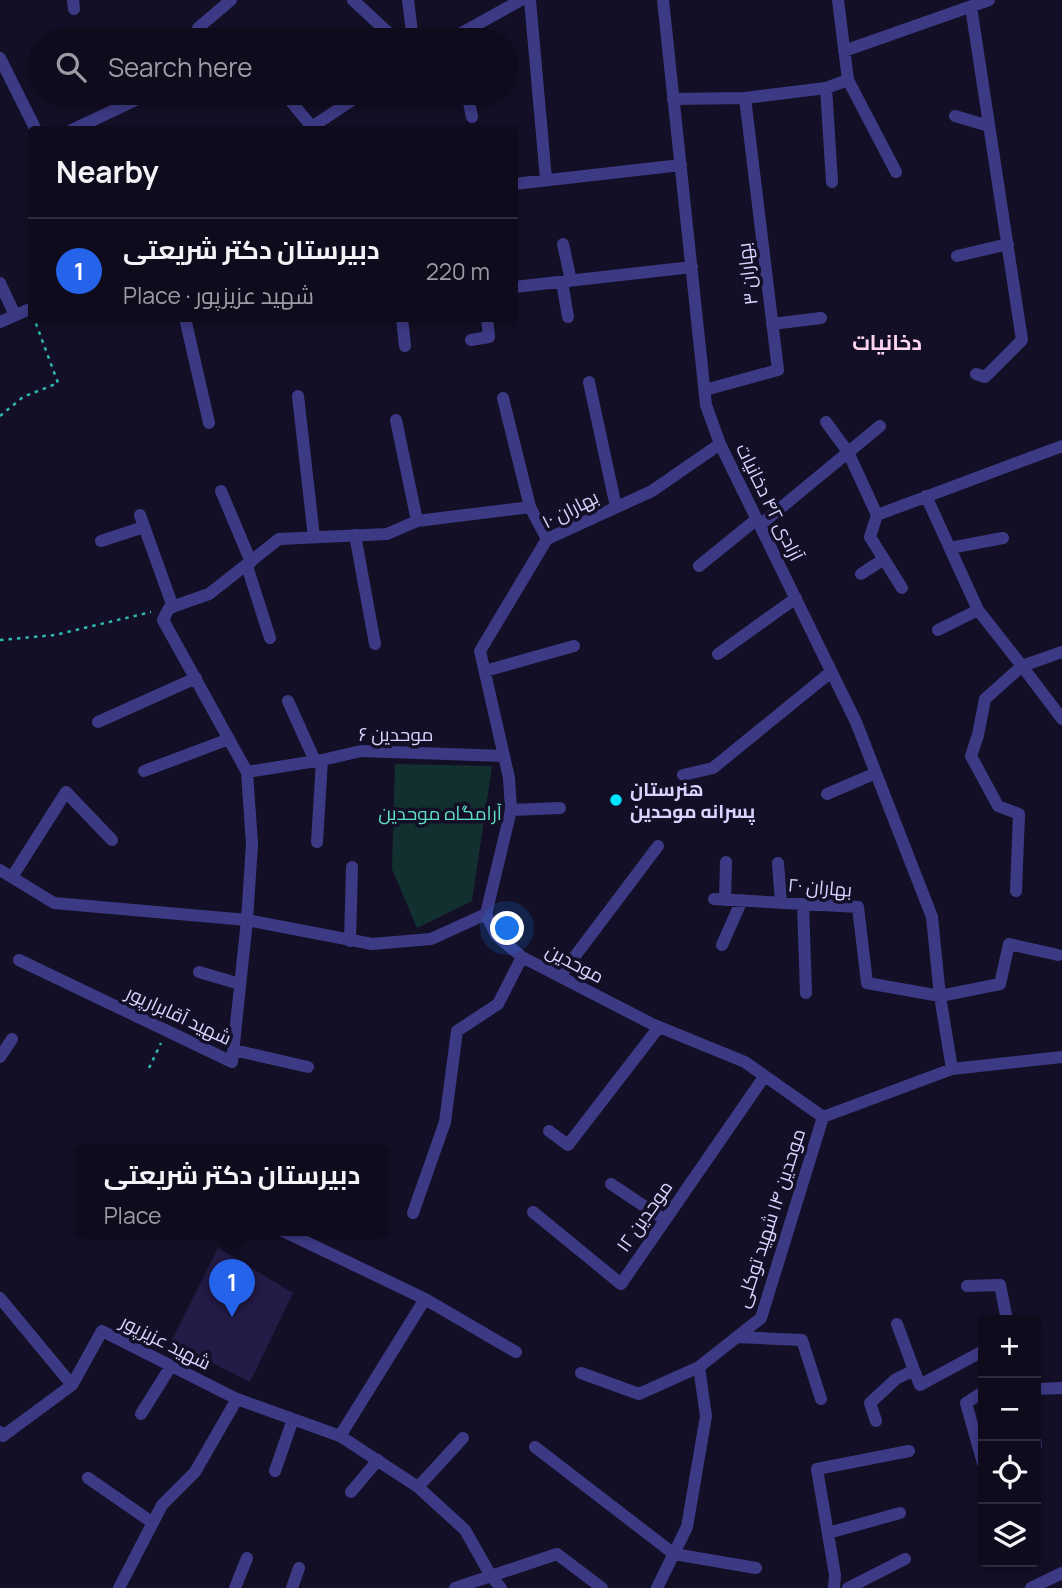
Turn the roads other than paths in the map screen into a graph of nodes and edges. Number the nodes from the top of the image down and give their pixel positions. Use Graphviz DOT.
graph roads {
  1 [pos="232,0"];
  2 [pos="353,0"];
  3 [pos="408,0"];
  4 [pos="521,0"];
  5 [pos="530,0"];
  6 [pos="663,0"];
  7 [pos="838,0"];
  8 [pos="989,0"];
  9 [pos="971,7"];
  10 [pos="198,27"];
  11 [pos="383,28"];
  12 [pos="412,28"];
  13 [pos="473,28"];
  14 [pos="844,51"];
  15 [pos="0,58"];
  16 [pos="848,80"];
  17 [pos="826,88"];
  18 [pos="745,98"];
  19 [pos="673,99"];
  20 [pos="125,105"];
  21 [pos="293,105"];
  22 [pos="344,105"];
  23 [pos="470,105"];
  24 [pos="956,116"];
  25 [pos="472,117"];
  26 [pos="34,126"];
  27 [pos="80,126"];
  28 [pos="308,126"];
  29 [pos="312,126"];
  30 [pos="989,126"];
  31 [pos="681,165"];
  32 [pos="896,172"];
  33 [pos="546,179"];
  34 [pos="832,182"];
  35 [pos="518,183"];
  36 [pos="563,244"];
  37 [pos="1008,244"];
  38 [pos="957,256"];
  39 [pos="692,267"];
  40 [pos="566,281"];
  41 [pos="0,283"];
  42 [pos="518,287"];
  43 [pos="28,310"];
  44 [pos="15,315"];
  45 [pos="568,317"];
  46 [pos="821,318"];
  47 [pos="0,322"];
  48 [pos="186,322"];
  49 [pos="402,322"];
  50 [pos="487,322"];
  51 [pos="772,324"];
  52 [pos="471,340"];
  53 [pos="405,346"];
  54 [pos="976,374"];
  55 [pos="589,382"];
  56 [pos="705,390"];
  57 [pos="298,396"];
  58 [pos="503,398"];
  59 [pos="396,420"];
  60 [pos="826,422"];
  61 [pos="209,423"];
  62 [pos="880,426"];
  63 [pos="720,444"];
  64 [pos="1062,446"];
  65 [pos="848,452"];
  66 [pos="221,491"];
  67 [pos="926,496"];
  68 [pos="530,507"];
  69 [pos="617,507"];
  70 [pos="877,514"];
  71 [pos="417,521"];
  72 [pos="759,522"];
  73 [pos="355,536"];
  74 [pos="314,537"];
  75 [pos="1003,538"];
  76 [pos="547,539"];
  77 [pos="101,541"];
  78 [pos="950,548"];
  79 [pos="884,559"];
  80 [pos="249,564"];
  81 [pos="699,566"];
  82 [pos="861,574"];
  83 [pos="902,588"];
  84 [pos="796,598"];
  85 [pos="171,608"];
  86 [pos="978,610"];
  87 [pos="938,630"];
  88 [pos="270,638"];
  89 [pos="375,644"];
  90 [pos="574,646"];
  91 [pos="1062,652"];
  92 [pos="718,654"];
  93 [pos="1022,666"];
  94 [pos="485,671"];
  95 [pos="831,672"];
  96 [pos="196,678"];
  97 [pos="288,701"];
  98 [pos="1062,719"];
  99 [pos="98,722"];
  100 [pos="229,739"];
  101 [pos="504,756"];
  102 [pos="318,761"];
  103 [pos="144,771"];
  104 [pos="247,772"];
  105 [pos="876,773"];
  106 [pos="683,775"];
  107 [pos="827,794"];
  108 [pos="560,808"];
  109 [pos="511,810"];
  110 [pos="112,840"];
  111 [pos="317,842"];
  112 [pos="658,846"];
  113 [pos="726,862"];
  114 [pos="778,863"];
  115 [pos="352,867"];
  116 [pos="0,870"];
  117 [pos="12,877"];
  118 [pos="1016,891"];
  119 [pos="742,901"];
  120 [pos="781,903"];
  121 [pos="803,904"];
  122 [pos="486,914"];
  123 [pos="247,920"];
  124 [pos="350,940"];
  125 [pos="722,945"];
  126 [pos="1058,955"];
  127 [pos="522,957"];
  128 [pos="19,960"];
  129 [pos="200,972"];
  130 [pos="560,976"];
  131 [pos="240,984"];
  132 [pos="806,993"];
  133 [pos="940,996"];
  134 [pos="659,1027"];
  135 [pos="12,1039"];
  136 [pos="234,1050"];
  137 [pos="1062,1056"];
  138 [pos="0,1057"];
  139 [pos="308,1067"];
  140 [pos="952,1069"];
  141 [pos="764,1077"];
  142 [pos="823,1117"];
  143 [pos="549,1131"];
  144 [pos="611,1184"];
  145 [pos="533,1212"];
  146 [pos="412,1213"];
  147 [pos="666,1220"];
  148 [pos="293,1236"];
  149 [pos="967,1286"];
  150 [pos="0,1298"];
  151 [pos="425,1299"];
  152 [pos="1006,1315"];
  153 [pos="897,1324"];
  154 [pos="737,1337"];
  155 [pos="516,1352"];
  156 [pos="978,1354"];
  157 [pos="171,1366"];
  158 [pos="699,1367"];
  159 [pos="914,1370"];
  160 [pos="581,1373"];
  161 [pos="72,1385"];
  162 [pos="1062,1388"];
  163 [pos="1041,1389"];
  164 [pos="978,1395"];
  165 [pos="237,1399"];
  166 [pos="821,1399"];
  167 [pos="141,1414"];
  168 [pos="293,1419"];
  169 [pos="876,1421"];
  170 [pos="0,1432"];
  171 [pos="340,1436"];
  172 [pos="463,1438"];
  173 [pos="978,1446"];
  174 [pos="535,1447"];
  175 [pos="909,1451"];
  176 [pos="377,1461"];
  177 [pos="275,1471"];
  178 [pos="88,1478"];
  179 [pos="418,1487"];
  180 [pos="351,1492"];
  181 [pos="900,1513"];
  182 [pos="153,1523"];
  183 [pos="828,1533"];
  184 [pos="674,1554"];
  185 [pos="247,1558"];
  186 [pos="905,1559"];
  187 [pos="299,1567"];
  188 [pos="756,1568"];
  189 [pos="1062,1573"];
  190 [pos="491,1576"];
  191 [pos="120,1588"];
  192 [pos="235,1588"];
  193 [pos="292,1588"];
  194 [pos="455,1588"];
  195 [pos="501,1588"];
  196 [pos="602,1588"];
  197 [pos="657,1588"];
  198 [pos="834,1588"];
  199 [pos="848,1588"];
  200 [pos="1031,1588"];
  1 -- 10 [label="street"];
  2 -- 11 [label="street"];
  3 -- 12 [label="street"];
  4 -- 13 [label="street"];
  5 -- 33 [label="street"];
  6 -- 19 [label="street, آزادی ۴۲ دخانیات"];
  7 -- 14 [label="street"];
  8 -- 9 [label="street"];
  9 -- 14 [label="street"];
  9 -- 30 [label="street"];
  14 -- 16 [label="street"];
  15 -- 26 [label="street"];
  16 -- 17 [label="street"];
  16 -- 32 [label="street"];
  17 -- 18 [label="street"];
  17 -- 34 [label="street"];
  18 -- 19 [label="street"];
  18 -- 51 [label="street, بهاران ۳"];
  19 -- 31 [label="street, آزادی ۴۲ دخانیات"];
  20 -- 27 [label="street"];
  21 -- 28 [label="street"];
  22 -- 29 [label="street"];
  23 -- 25 [label="street"];
  24 -- 30 [label="street"];
  30 -- 37 [label="street"];
  31 -- 33 [label="street"];
  31 -- 39 [label="street, آزادی ۴۲ دخانیات"];
  33 -- 35 [label="street"];
  36 -- 40 [label="street"];
  37 -- 38 [label="street"];
  37 -- 54 [label="street"];
  39 -- 40 [label="street"];
  39 -- 56 [label="street, آزادی ۴۲ دخانیات"];
  40 -- 42 [label="street"];
  40 -- 45 [label="street"];
  41 -- 44 [label="street"];
  43 -- 44 [label="street"];
  44 -- 47 [label="street"];
  46 -- 51 [label="street"];
  48 -- 61 [label="street"];
  49 -- 53 [label="street"];
  50 -- 52 [label="street"];
  51 -- 56 [label="street, بهاران ۳"];
  55 -- 69 [label="street"];
  56 -- 63 [label="street, آزادی ۴۲ دخانیات"];
  57 -- 74 [label="street"];
  58 -- 68 [label="street"];
  59 -- 71 [label="street"];
  60 -- 65 [label="street"];
  62 -- 65 [label="street"];
  63 -- 69 [label="street, بهاران ۱۰"];
  63 -- 72 [label="street, آزادی ۴۲ دخانیات"];
  64 -- 67 [label="street"];
  65 -- 70 [label="street"];
  65 -- 72 [label="street"];
  66 -- 80 [label="street"];
  67 -- 70 [label="street"];
  67 -- 78 [label="street"];
  68 -- 71 [label="street"];
  68 -- 76 [label="street"];
  69 -- 76 [label="street, بهاران ۱۰"];
  70 -- 79 [label="street"];
  71 -- 73 [label="street"];
  72 -- 81 [label="street"];
  72 -- 84 [label="street, آزادی ۴۲ دخانیات"];
  73 -- 74 [label="street"];
  73 -- 89 [label="street"];
  74 -- 80 [label="street"];
  75 -- 78 [label="street"];
  76 -- 94 [label="street, بهاران ۱۰"];
  77 -- 85 [label="street"];
  78 -- 86 [label="street"];
  79 -- 82 [label="street"];
  79 -- 83 [label="street"];
  80 -- 85 [label="street"];
  80 -- 88 [label="street"];
  84 -- 92 [label="street"];
  84 -- 95 [label="street, آزادی ۴۲ دخانیات"];
  85 -- 96 [label="street"];
  86 -- 87 [label="street"];
  86 -- 93 [label="street"];
  90 -- 94 [label="street"];
  91 -- 93 [label="street"];
  93 -- 98 [label="street"];
  93 -- 118 [label="street"];
  94 -- 101 [label="street"];
  95 -- 105 [label="street, آزادی ۴۲ دخانیات"];
  95 -- 106 [label="street"];
  96 -- 99 [label="street"];
  96 -- 100 [label="street"];
  97 -- 102 [label="street"];
  100 -- 103 [label="street"];
  100 -- 104 [label="street"];
  101 -- 102 [label="street, موحدین ۶"];
  101 -- 109 [label="street"];
  102 -- 104 [label="street, موحدین ۶"];
  102 -- 111 [label="street"];
  104 -- 123 [label="street, شهید آقابرارپور"];
  105 -- 107 [label="street"];
  105 -- 133 [label="street, آزادی ۴۲ دخانیات"];
  108 -- 109 [label="street"];
  109 -- 122 [label="street"];
  110 -- 117 [label="street"];
  112 -- 130 [label="street"];
  113 -- 119 [label="street, بهاران ۲۰"];
  114 -- 120 [label="street"];
  115 -- 124 [label="street"];
  116 -- 117 [label="street"];
  117 -- 123 [label="street"];
  119 -- 120 [label="street, بهاران ۲۰"];
  119 -- 125 [label="street"];
  120 -- 121 [label="street, بهاران ۲۰"];
  121 -- 132 [label="street"];
  121 -- 133 [label="street, بهاران ۲۰"];
  122 -- 124 [label="street"];
  122 -- 127 [label="street, موحدین"];
  123 -- 124 [label="street"];
  123 -- 131 [label="street, شهید آقابرارپور"];
  126 -- 133 [label="street"];
  127 -- 130 [label="street, موحدین"];
  127 -- 146 [label="street"];
  128 -- 136 [label="street, شهید آقابرارپور"];
  129 -- 131 [label="street"];
  130 -- 134 [label="street, موحدین"];
  131 -- 136 [label="street, شهید آقابرارپور"];
  133 -- 140 [label="street, آزادی ۴۲ دخانیات"];
  134 -- 141 [label="street, موحدین"];
  134 -- 143 [label="street"];
  135 -- 138 [label="street"];
  136 -- 139 [label="street"];
  137 -- 140 [label="street"];
  140 -- 142 [label="street"];
  141 -- 142 [label="street, موحدین"];
  141 -- 147 [label="street, موحدین ۱۲"];
  142 -- 154 [label="street, موحدین ۱۴ شهید توکلی"];
  144 -- 147 [label="street"];
  145 -- 147 [label="street, موحدین ۱۲"];
  148 -- 151 [label="street"];
  149 -- 152 [label="street"];
  150 -- 161 [label="street"];
  151 -- 155 [label="street"];
  151 -- 171 [label="street"];
  153 -- 159 [label="street"];
  154 -- 158 [label="street, موحدین ۱۴ شهید توکلی"];
  154 -- 166 [label="street"];
  156 -- 159 [label="street"];
  157 -- 161 [label="street, شهید عزیزپور"];
  157 -- 165 [label="street, شهید عزیزپور"];
  157 -- 167 [label="street"];
  158 -- 160 [label="street, موحدین ۱۴ شهید توکلی"];
  158 -- 184 [label="street"];
  159 -- 169 [label="street"];
  161 -- 170 [label="street, شهید عزیزپور"];
  162 -- 163 [label="street"];
  164 -- 173 [label="street"];
  165 -- 168 [label="street, شهید عزیزپور"];
  165 -- 182 [label="street"];
  168 -- 171 [label="street, شهید عزیزپور"];
  168 -- 177 [label="street"];
  171 -- 176 [label="street, شهید عزیزپور"];
  172 -- 179 [label="street"];
  174 -- 184 [label="street"];
  175 -- 183 [label="street"];
  176 -- 179 [label="street, شهید عزیزپور"];
  176 -- 180 [label="street"];
  178 -- 182 [label="street"];
  179 -- 190 [label="street, شهید عزیزپور"];
  181 -- 183 [label="street"];
  182 -- 191 [label="street"];
  183 -- 198 [label="street"];
  184 -- 188 [label="street"];
  184 -- 197 [label="street"];
  185 -- 192 [label="street"];
  186 -- 199 [label="street"];
  187 -- 193 [label="street"];
  189 -- 200 [label="street"];
  190 -- 194 [label="street"];
  190 -- 195 [label="street, شهید عزیزپور"];
  190 -- 196 [label="street"];
}
